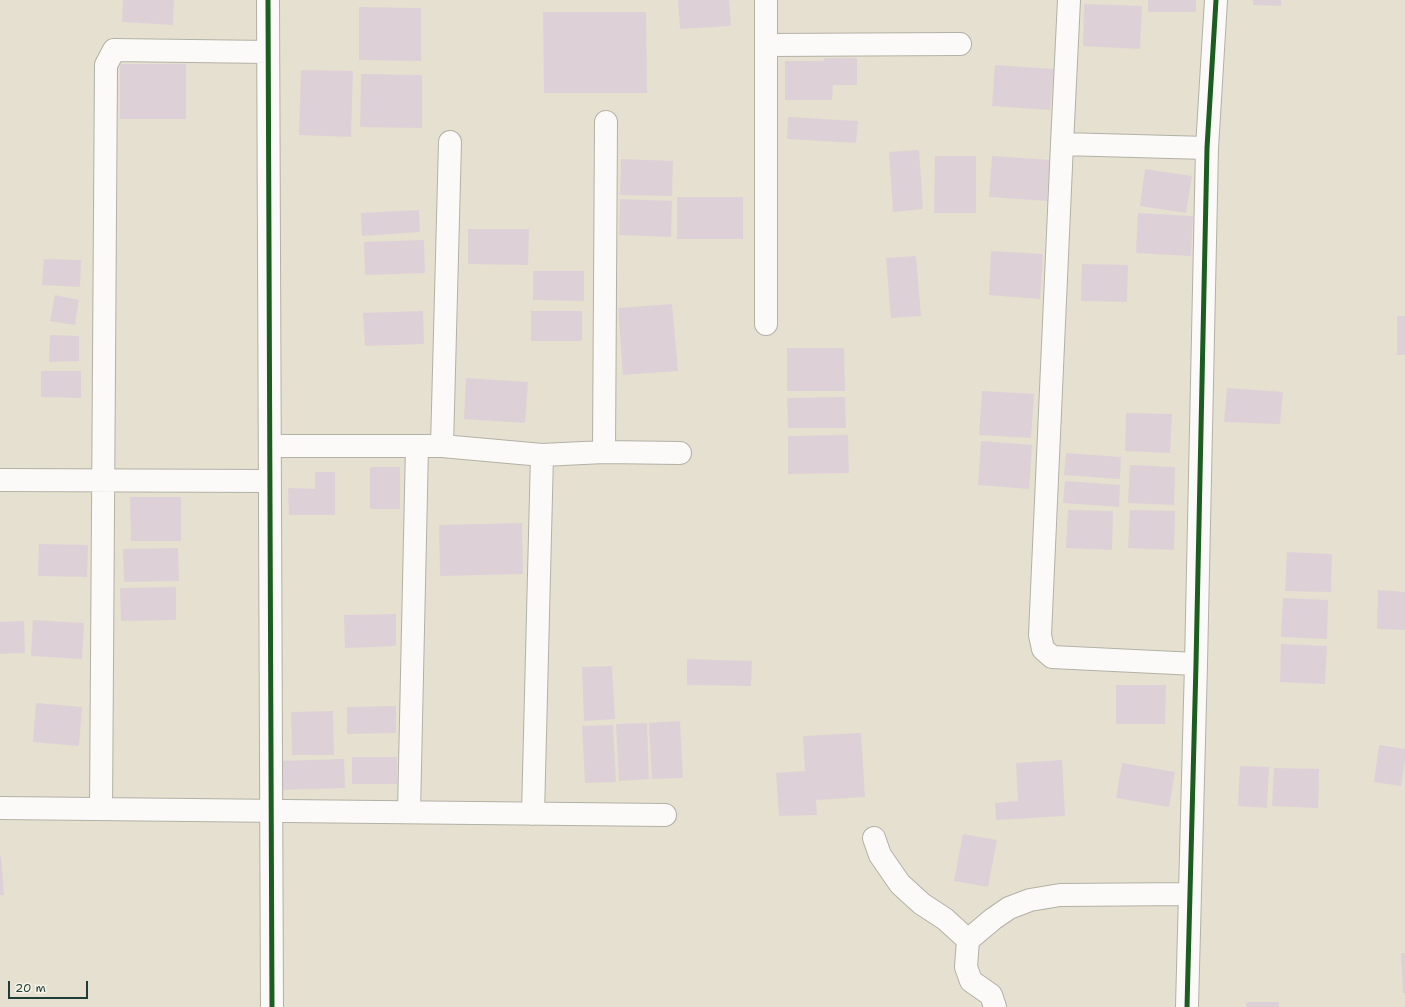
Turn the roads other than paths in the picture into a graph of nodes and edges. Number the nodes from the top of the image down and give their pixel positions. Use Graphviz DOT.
graph roads {
  1 [pos="268,0"];
  2 [pos="766,0"];
  3 [pos="1069,0"];
  4 [pos="1216,0"];
  5 [pos="960,44"];
  6 [pos="767,45"];
  7 [pos="268,52"];
  8 [pos="606,122"];
  9 [pos="450,142"];
  10 [pos="1062,144"];
  11 [pos="1207,148"];
  12 [pos="766,324"];
  13 [pos="270,446"];
  14 [pos="417,446"];
  15 [pos="442,446"];
  16 [pos="604,452"];
  17 [pos="680,453"];
  18 [pos="542,454"];
  19 [pos="0,480"];
  20 [pos="103,480"];
  21 [pos="270,481"];
  22 [pos="1196,664"];
  23 [pos="0,808"];
  24 [pos="101,809"];
  25 [pos="271,810"];
  26 [pos="409,812"];
  27 [pos="533,814"];
  28 [pos="665,815"];
  29 [pos="874,838"];
  30 [pos="1190,894"];
  31 [pos="968,940"];
  32 [pos="272,1007"];
  33 [pos="995,1007"];
  34 [pos="1187,1007"];
  1 -- 7 [label="street"];
  2 -- 6 [label="street"];
  3 -- 10 [label="street"];
  4 -- 11 [label="street"];
  5 -- 6 [label="street"];
  6 -- 12 [label="street"];
  7 -- 13 [label="street"];
  7 -- 20 [label="street"];
  8 -- 16 [label="street"];
  9 -- 15 [label="street"];
  10 -- 11 [label="street"];
  10 -- 22 [label="street"];
  11 -- 22 [label="street"];
  13 -- 14 [label="street"];
  13 -- 21 [label="street"];
  14 -- 15 [label="street"];
  14 -- 26 [label="street"];
  15 -- 18 [label="street"];
  16 -- 17 [label="street"];
  16 -- 18 [label="street"];
  18 -- 27 [label="street"];
  19 -- 20 [label="street"];
  20 -- 21 [label="street"];
  20 -- 24 [label="street"];
  21 -- 25 [label="street"];
  22 -- 30 [label="street"];
  23 -- 24 [label="street"];
  24 -- 25 [label="street"];
  25 -- 26 [label="street"];
  25 -- 32 [label="street"];
  26 -- 27 [label="street"];
  27 -- 28 [label="street"];
  29 -- 31 [label="street"];
  30 -- 31 [label="street"];
  30 -- 34 [label="street"];
  31 -- 33 [label="street"];
}
